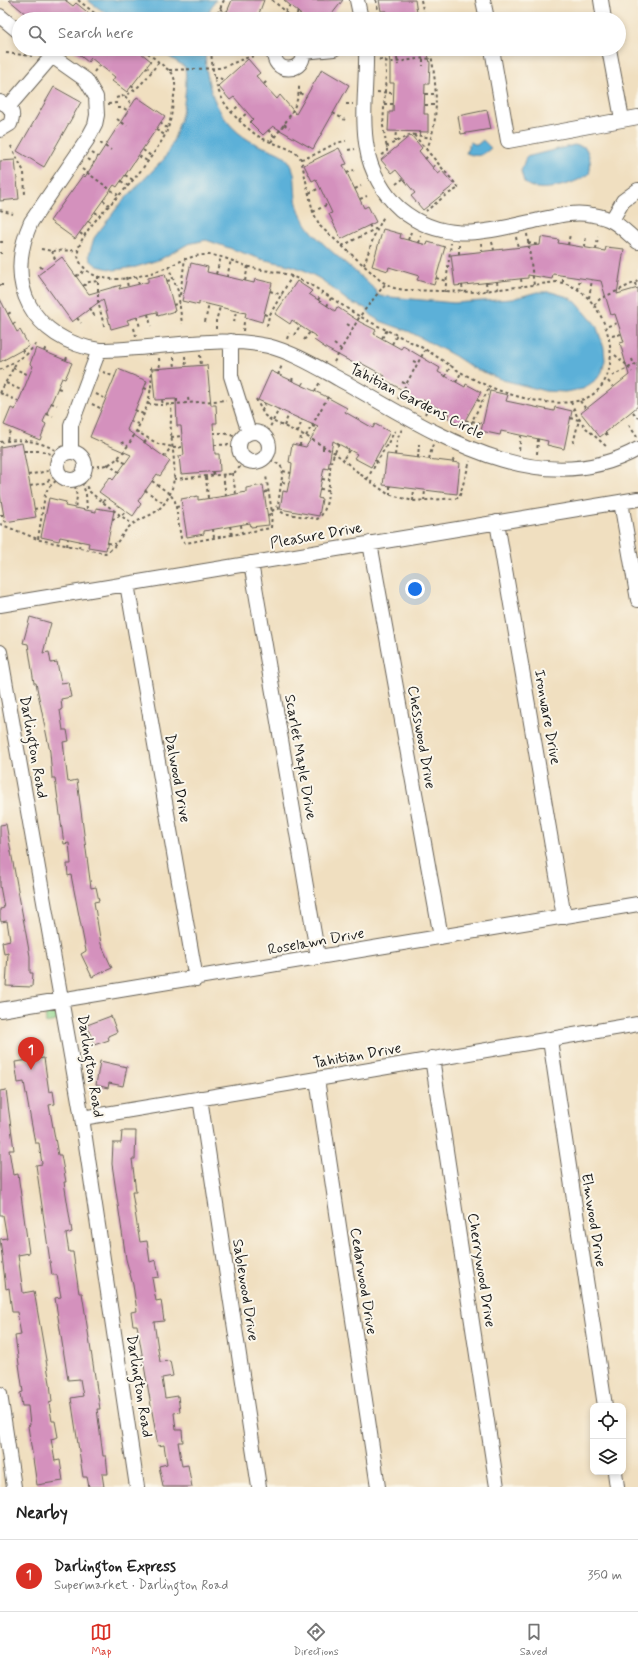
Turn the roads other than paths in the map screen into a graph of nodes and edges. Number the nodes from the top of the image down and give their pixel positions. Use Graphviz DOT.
graph roads {
  1 [pos="357,0"];
  2 [pos="483,0"];
  3 [pos="601,0"];
  4 [pos="360,12"];
  5 [pos="486,12"];
  6 [pos="603,12"];
  7 [pos="0,16"];
  8 [pos="12,26"];
  9 [pos="274,56"];
  10 [pos="303,56"];
  11 [pos="366,56"];
  12 [pos="493,56"];
  13 [pos="610,56"];
  14 [pos="46,57"];
  15 [pos="4,104"];
  16 [pos="638,117"];
  17 [pos="622,119"];
  18 [pos="0,130"];
  19 [pos="638,190"];
  20 [pos="612,220"];
  21 [pos="638,242"];
  22 [pos="224,341"];
  23 [pos="100,350"];
  24 [pos="244,439"];
  25 [pos="638,449"];
  26 [pos="69,468"];
  27 [pos="638,499"];
  28 [pos="621,502"];
  29 [pos="497,522"];
  30 [pos="370,543"];
  31 [pos="251,563"];
  32 [pos="127,584"];
  33 [pos="638,600"];
  34 [pos="0,606"];
  35 [pos="0,652"];
  36 [pos="638,904"];
  37 [pos="564,917"];
  38 [pos="441,937"];
  39 [pos="318,957"];
  40 [pos="196,978"];
  41 [pos="62,1000"];
  42 [pos="0,1010"];
  43 [pos="638,1024"];
  44 [pos="550,1040"];
  45 [pos="432,1058"];
  46 [pos="317,1079"];
  47 [pos="200,1098"];
  48 [pos="82,1118"];
  49 [pos="0,1394"];
  50 [pos="605,1403"];
  51 [pos="615,1475"];
  52 [pos="14,1487"];
  53 [pos="138,1487"];
  54 [pos="259,1487"];
  55 [pos="378,1487"];
  56 [pos="497,1487"];
  57 [pos="617,1487"];
  1 -- 4 [label="street"];
  2 -- 5 [label="street"];
  3 -- 6 [label="street"];
  7 -- 8 [label="street"];
  9 -- 10 [label="street"];
  11 -- 20 [label="street"];
  12 -- 17 [label="street"];
  13 -- 17 [label="street"];
  14 -- 15 [label="street"];
  14 -- 23 [label="street, Tahitian Gardens Circle"];
  15 -- 18 [label="street"];
  16 -- 17 [label="street"];
  19 -- 20 [label="street"];
  20 -- 21 [label="street"];
  22 -- 23 [label="street, Tahitian Gardens Circle"];
  22 -- 24 [label="street"];
  22 -- 25 [label="street, Tahitian Gardens Circle"];
  23 -- 26 [label="street"];
  24 -- 24 [label="street"];
  27 -- 28 [label="street, Pleasure Drive"];
  28 -- 29 [label="street, Pleasure Drive"];
  28 -- 33 [label="street"];
  29 -- 30 [label="street, Pleasure Drive"];
  29 -- 37 [label="street, Ironware Drive"];
  30 -- 31 [label="street, Pleasure Drive"];
  30 -- 38 [label="street, Chesswood Drive"];
  31 -- 32 [label="street, Pleasure Drive"];
  31 -- 39 [label="street, Scarlet Maple Drive"];
  32 -- 34 [label="street, Pleasure Drive"];
  32 -- 40 [label="street, Dalwood Drive"];
  35 -- 41 [label="street, Darlington Road"];
  36 -- 37 [label="street, Roselawn Drive"];
  37 -- 38 [label="street, Roselawn Drive"];
  38 -- 39 [label="street, Roselawn Drive"];
  39 -- 40 [label="street, Roselawn Drive"];
  40 -- 41 [label="street, Roselawn Drive"];
  41 -- 42 [label="street, Roselawn Drive"];
  41 -- 48 [label="street, Darlington Road"];
  43 -- 44 [label="street, Tahitian Drive"];
  44 -- 45 [label="street, Tahitian Drive"];
  44 -- 50 [label="street, Elmwood Drive"];
  45 -- 46 [label="street, Tahitian Drive"];
  45 -- 56 [label="street, Cherrywood Drive"];
  46 -- 47 [label="street, Tahitian Drive"];
  46 -- 55 [label="street, Cedarwood Drive"];
  47 -- 48 [label="street, Tahitian Drive"];
  47 -- 54 [label="street, Sablewood Drive"];
  48 -- 53 [label="street, Darlington Road"];
  49 -- 52 [label="street"];
  51 -- 57 [label="street"];
}
